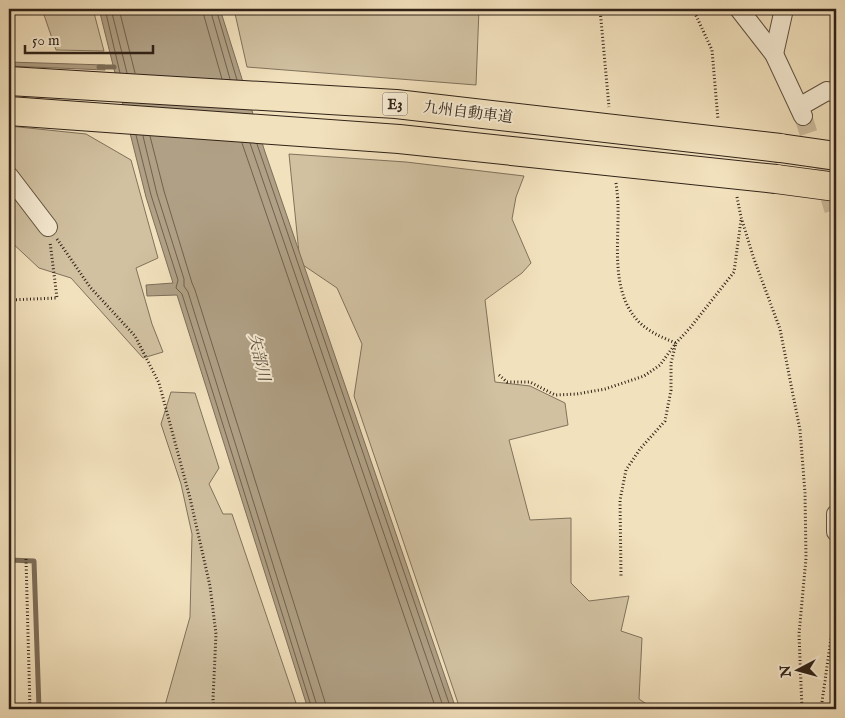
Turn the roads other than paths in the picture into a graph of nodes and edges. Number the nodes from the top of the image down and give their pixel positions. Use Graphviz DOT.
graph roads {
  1 [pos="739,9"];
  2 [pos="784,9"];
  3 [pos="774,54"];
  4 [pos="9,81"];
  5 [pos="836,93"];
  6 [pos="9,111"];
  7 [pos="836,156"];
  8 [pos="9,176"];
  9 [pos="836,187"];
  10 [pos="48,227"];
  11 [pos="836,514"];
  12 [pos="836,532"];
  1 -- 3 [label="street"];
  2 -- 3 [label="street"];
  3 -- 5 [label="street"];
  4 -- 7 [label="highway, 九州自動車道 / E3, bridge"];
  6 -- 9 [label="highway, E3, bridge"];
  8 -- 10 [label="street"];
  11 -- 12 [label="street"];
}
